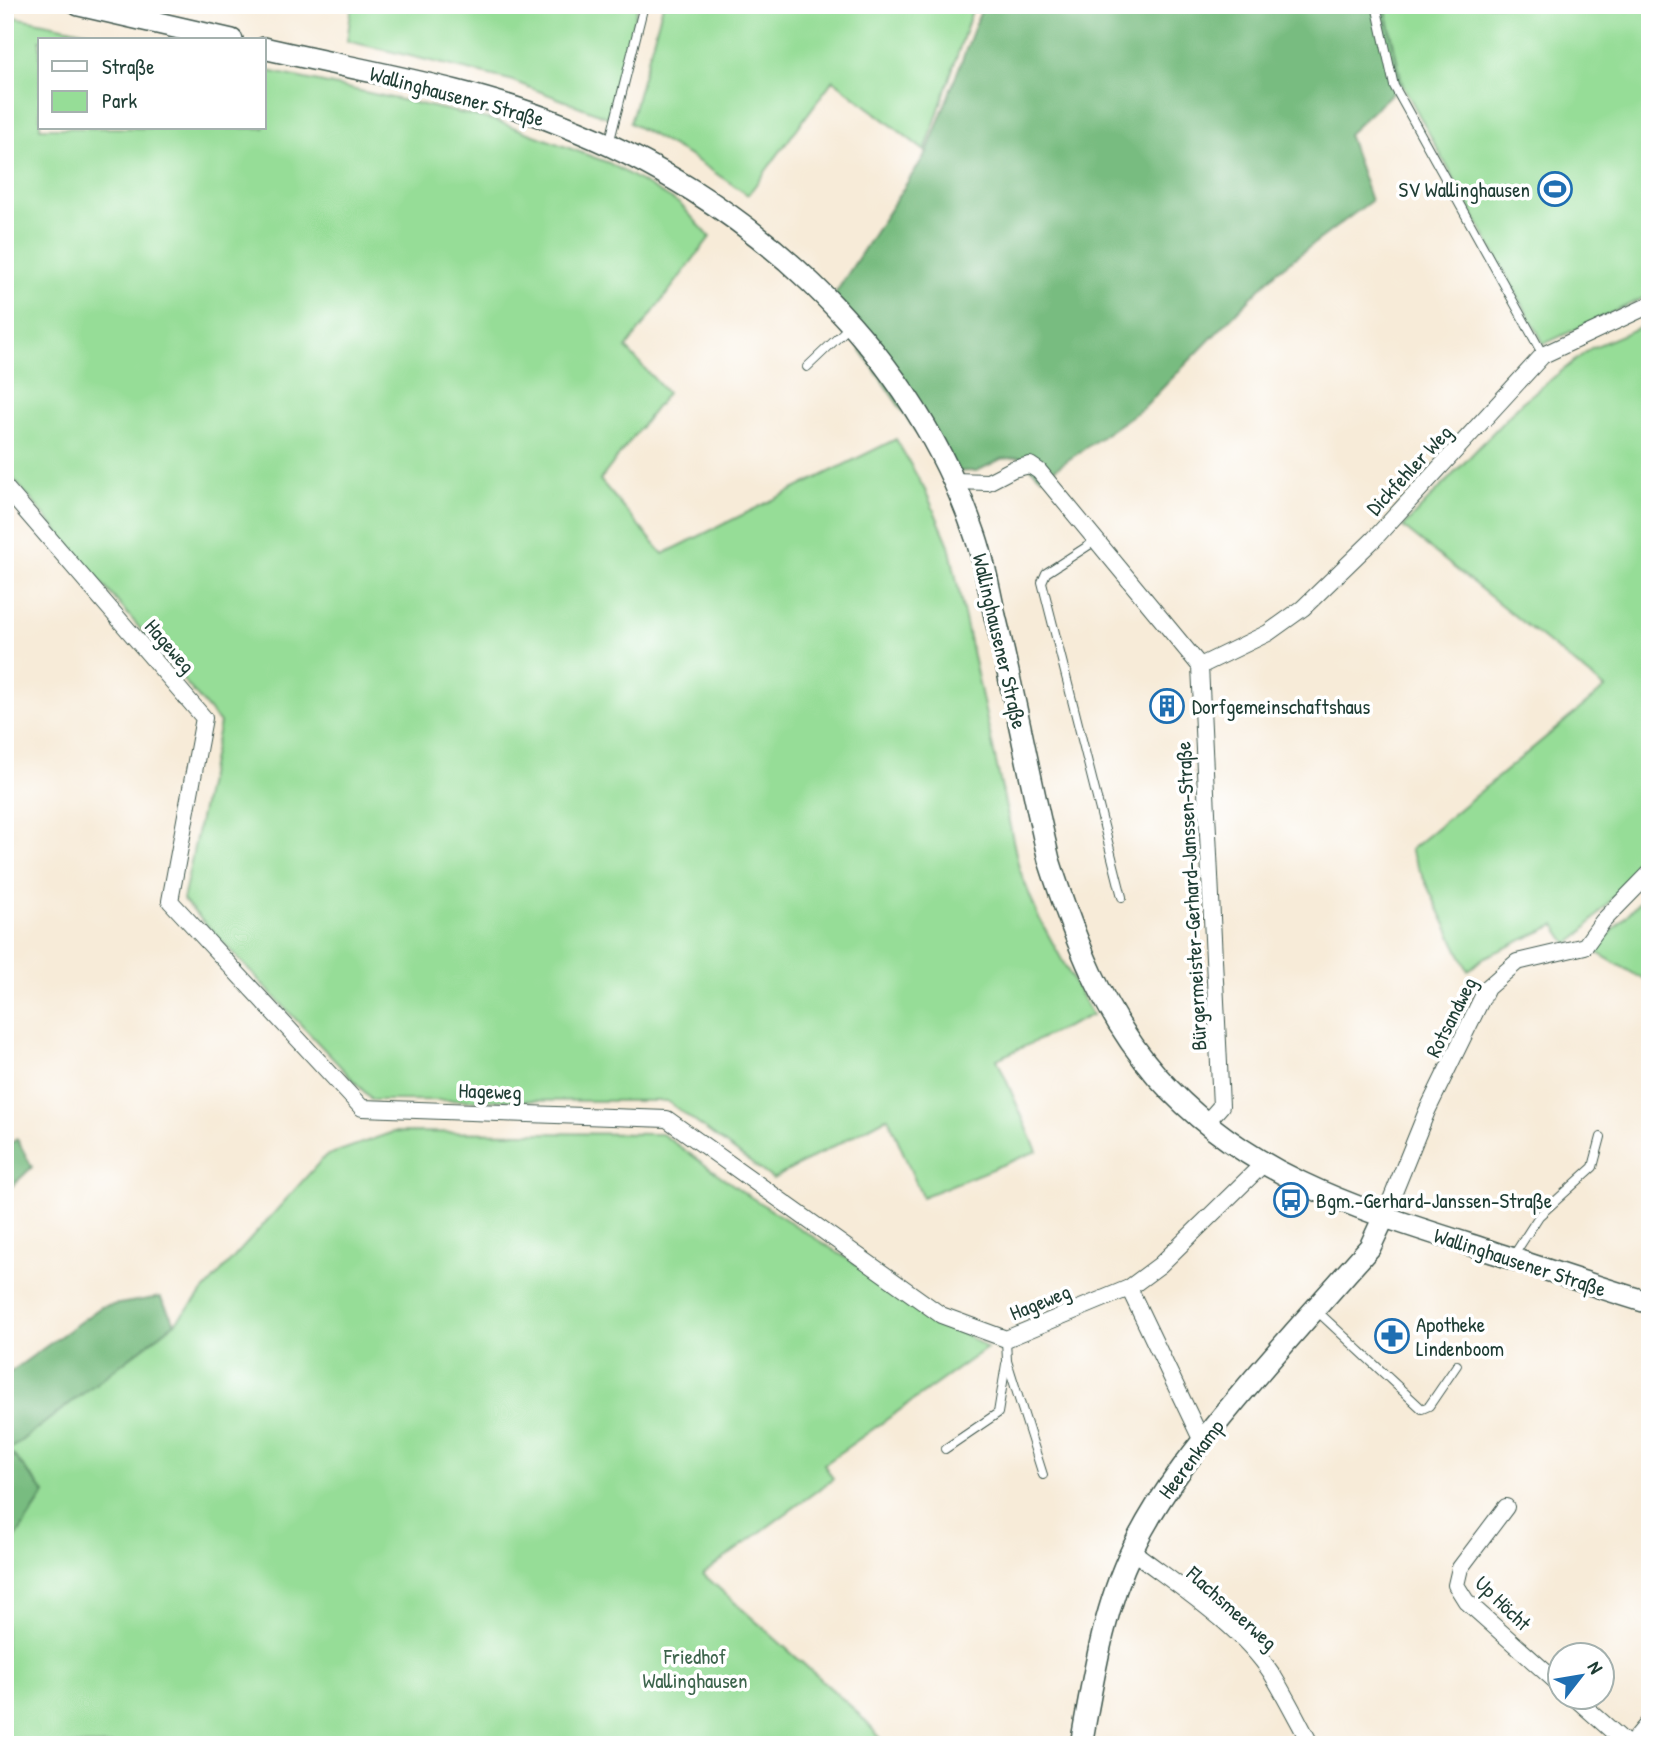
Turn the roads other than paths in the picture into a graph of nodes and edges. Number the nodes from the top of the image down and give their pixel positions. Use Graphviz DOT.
graph roads {
  1 [pos="79,5"];
  2 [pos="644,5"];
  3 [pos="1376,5"];
  4 [pos="223,38"];
  5 [pos="266,48"];
  6 [pos="609,144"];
  7 [pos="1650,305"];
  8 [pos="851,325"];
  9 [pos="1543,355"];
  10 [pos="807,367"];
  11 [pos="954,481"];
  12 [pos="5,487"];
  13 [pos="1097,540"];
  14 [pos="1200,666"];
  15 [pos="1650,873"];
  16 [pos="1122,897"];
  17 [pos="1205,1124"];
  18 [pos="1601,1137"];
  19 [pos="1263,1164"];
  20 [pos="1384,1217"];
  21 [pos="1511,1258"];
  22 [pos="1129,1288"];
  23 [pos="1650,1303"];
  24 [pos="1315,1308"];
  25 [pos="1006,1339"];
  26 [pos="1007,1361"];
  27 [pos="1457,1365"];
  28 [pos="1202,1441"];
  29 [pos="945,1449"];
  30 [pos="1043,1475"];
  31 [pos="1506,1507"];
  32 [pos="1132,1550"];
  33 [pos="1546,1672"];
  34 [pos="1591,1712"];
  35 [pos="1650,1721"];
  36 [pos="1081,1745"];
  37 [pos="1311,1745"];
  38 [pos="1629,1745"];
  1 -- 4 [label="street"];
  2 -- 6 [label="lane"];
  3 -- 9 [label="lane"];
  5 -- 6 [label="street, Wallinghausener Straße"];
  6 -- 8 [label="street, Wallinghausener Straße"];
  7 -- 9 [label="street, Dickfehler Weg"];
  8 -- 10 [label="lane"];
  8 -- 11 [label="street, Wallinghausener Straße"];
  9 -- 14 [label="street, Dickfehler Weg"];
  11 -- 13 [label="street"];
  11 -- 17 [label="street, Wallinghausener Straße"];
  12 -- 25 [label="street, Hageweg"];
  13 -- 14 [label="street"];
  13 -- 16 [label="lane"];
  14 -- 17 [label="street, Bürgermeister-Gerhard-Janssen-Straße"];
  15 -- 20 [label="street, Rotsandweg"];
  17 -- 19 [label="street, Wallinghausener Straße"];
  18 -- 21 [label="lane"];
  19 -- 20 [label="street, Wallinghausener Straße"];
  19 -- 22 [label="street, Hageweg"];
  20 -- 21 [label="street, Wallinghausener Straße"];
  20 -- 24 [label="street, Heerenkamp"];
  21 -- 23 [label="street, Wallinghausener Straße"];
  22 -- 25 [label="street, Hageweg"];
  22 -- 28 [label="street"];
  24 -- 27 [label="lane"];
  24 -- 28 [label="street, Heerenkamp"];
  25 -- 26 [label="lane"];
  26 -- 29 [label="lane"];
  26 -- 30 [label="lane"];
  28 -- 32 [label="street, Heerenkamp"];
  31 -- 33 [label="street, Up Höcht"];
  32 -- 36 [label="street, Heerenkamp"];
  32 -- 37 [label="street, Flachsmeerweg"];
  34 -- 38 [label="street"];
  35 -- 38 [label="street"];
}
